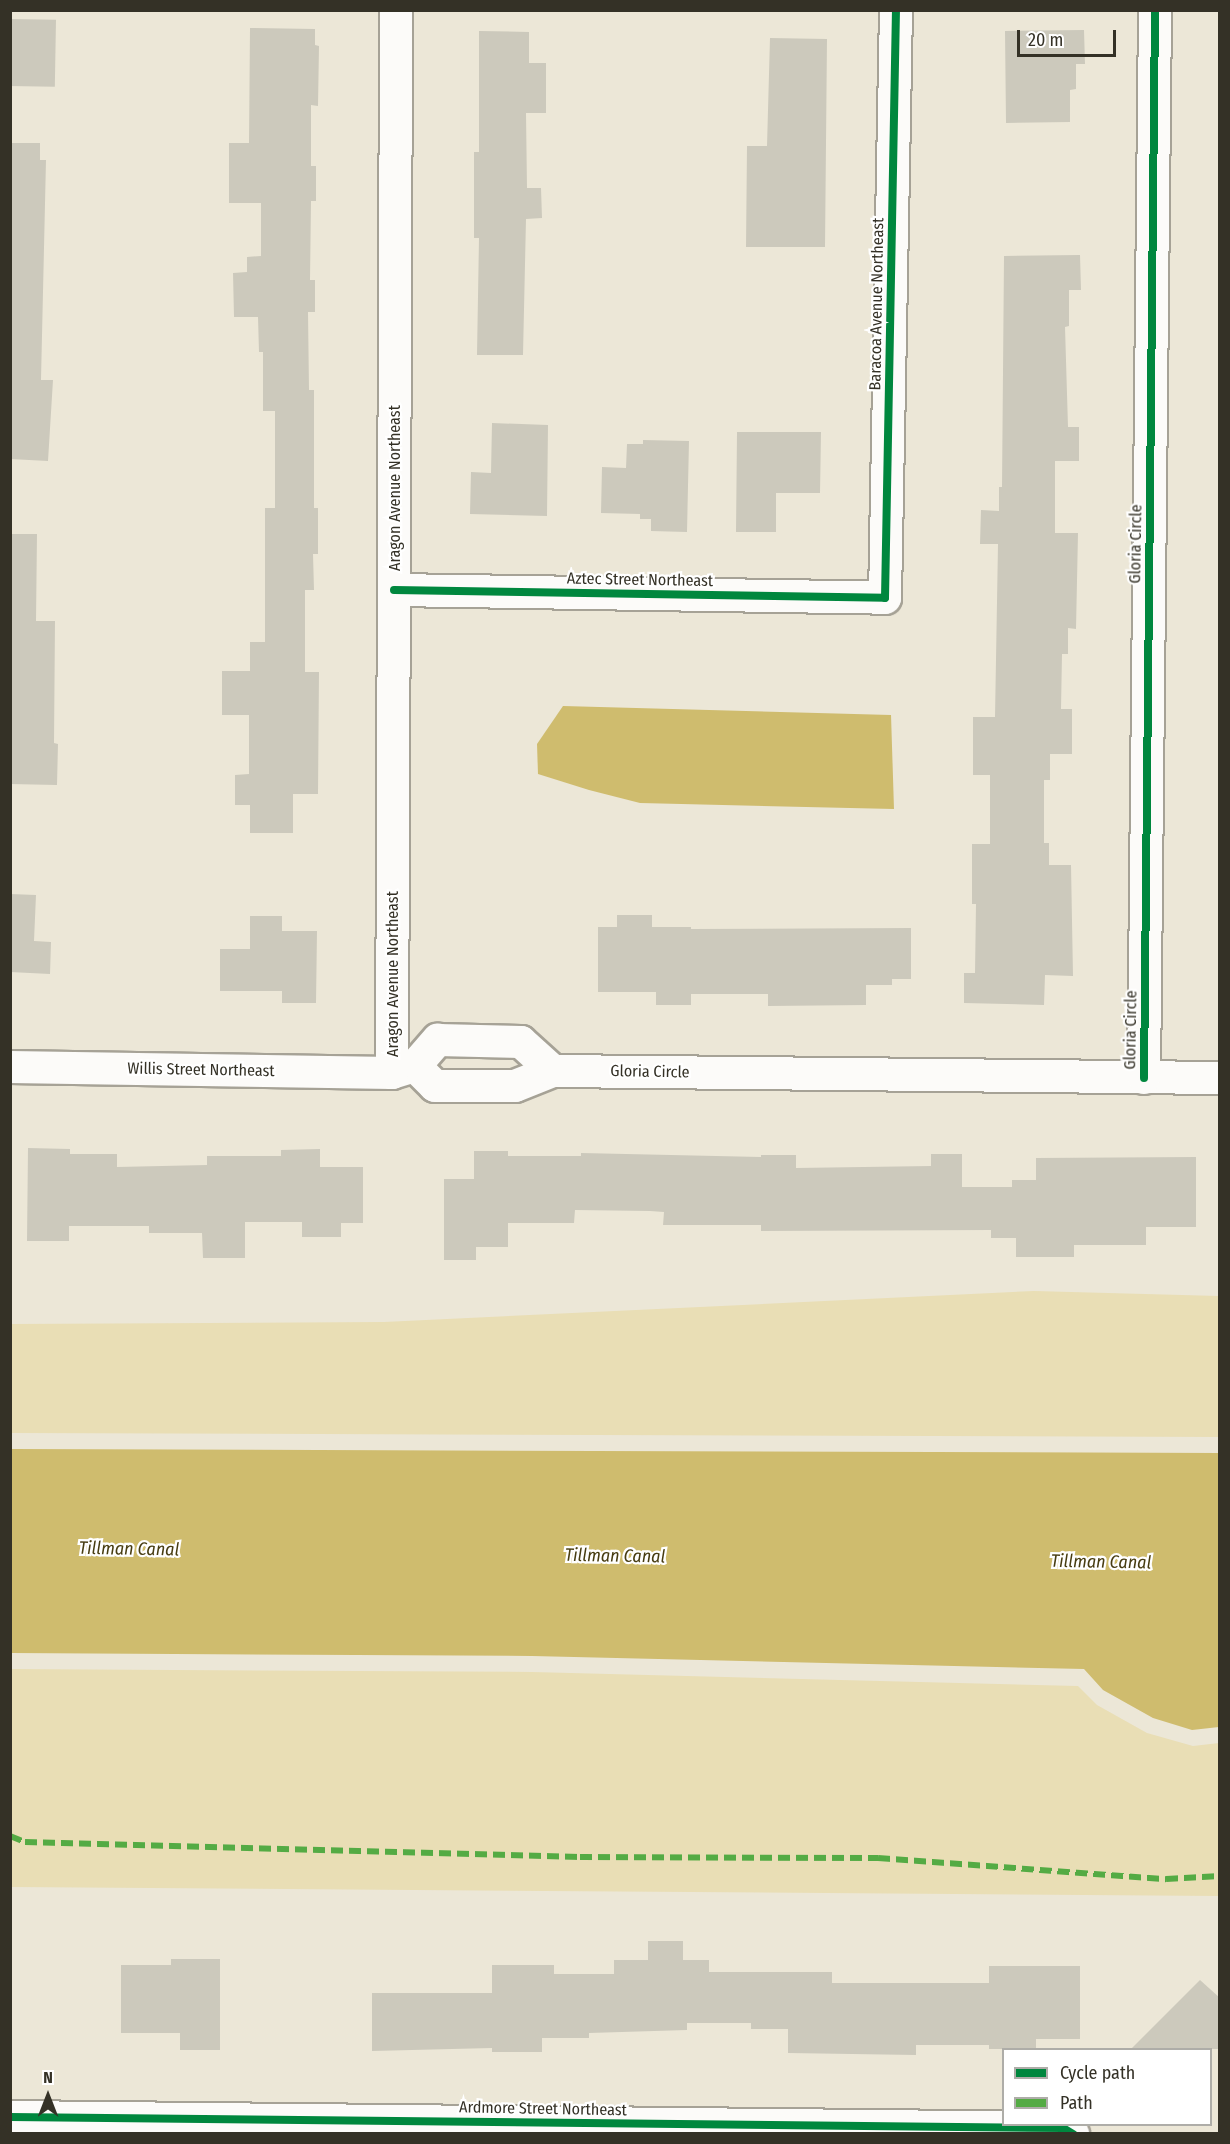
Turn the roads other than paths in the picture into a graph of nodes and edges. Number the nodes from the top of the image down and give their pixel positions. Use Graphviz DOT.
graph roads {
  1 [pos="396,10"];
  2 [pos="897,10"];
  3 [pos="1155,10"];
  4 [pos="394,590"];
  5 [pos="885,598"];
  6 [pos="10,1067"];
  7 [pos="404,1070"];
  8 [pos="553,1071"];
  9 [pos="1144,1078"];
  10 [pos="1220,1078"];
  11 [pos="10,2117"];
  12 [pos="1073,2133"];
  1 -- 4 [label="street, Aragon Avenue Northeast"];
  2 -- 5 [label="street, Baracoa Avenue Northeast"];
  3 -- 9 [label="street, Gloria Circle"];
  4 -- 5 [label="street, Aztec Street Northeast"];
  4 -- 7 [label="street, Aragon Avenue Northeast"];
  6 -- 7 [label="street, Willis Street Northeast"];
  7 -- 8 [label="street, Gloria Circle"];
  7 -- 8 [label="street"];
  8 -- 9 [label="street, Gloria Circle"];
  9 -- 10 [label="street, Gloria Circle"];
  11 -- 12 [label="street, Ardmore Street Northeast"];
}
